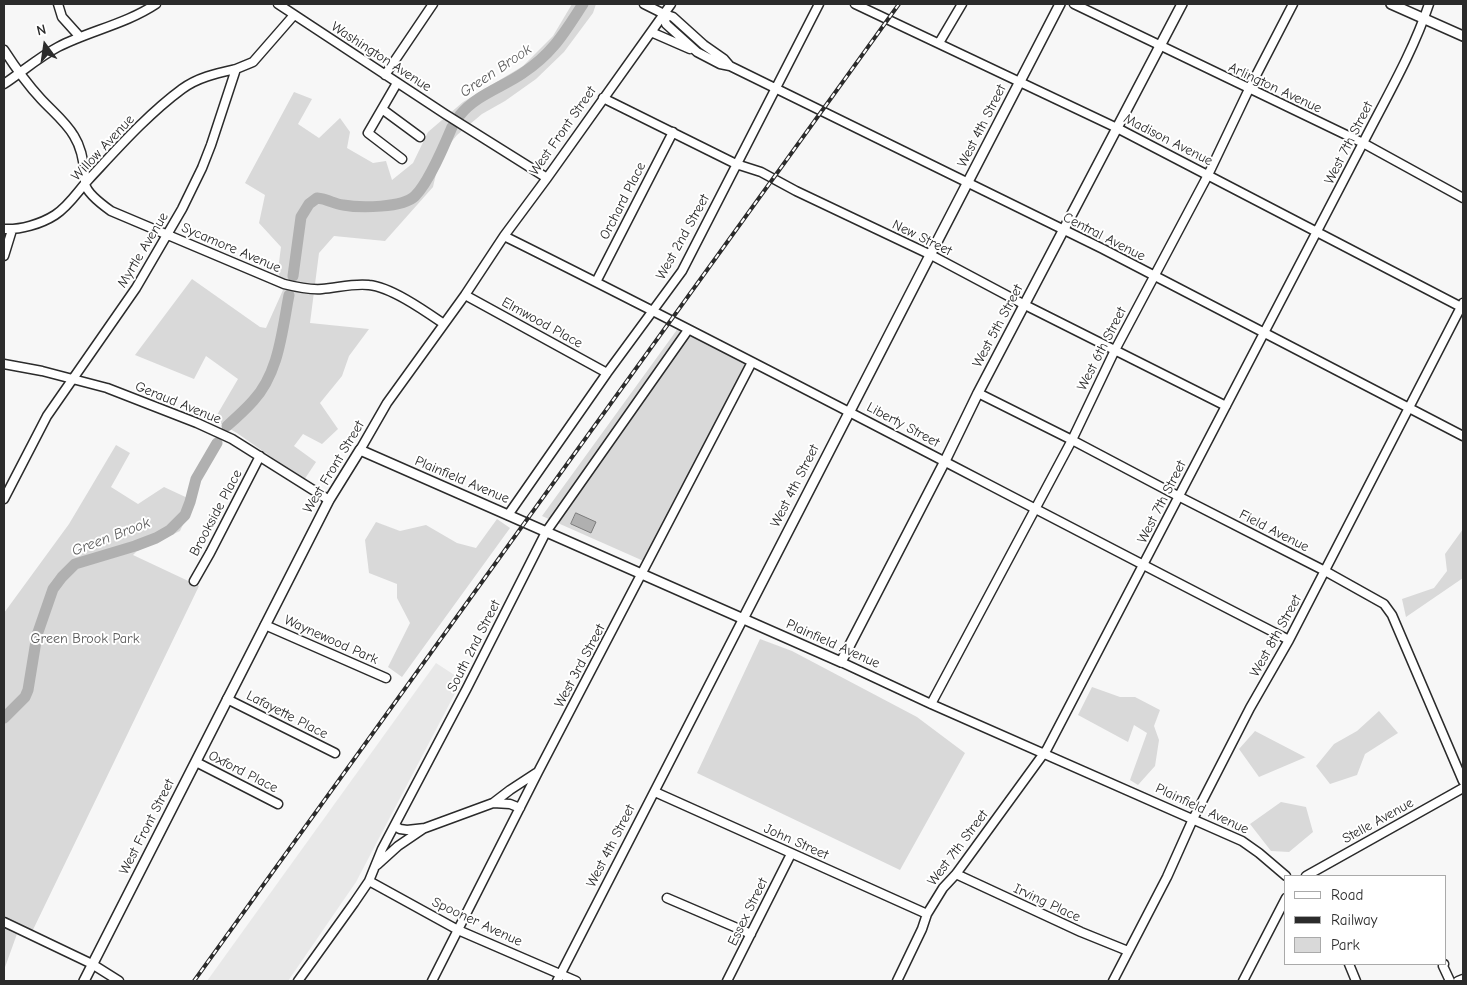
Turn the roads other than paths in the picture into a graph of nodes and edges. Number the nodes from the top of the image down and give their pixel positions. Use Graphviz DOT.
graph roads {
  1 [pos="58,4"];
  2 [pos="156,4"];
  3 [pos="278,4"];
  4 [pos="433,4"];
  5 [pos="644,4"];
  6 [pos="671,4"];
  7 [pos="819,4"];
  8 [pos="855,4"];
  9 [pos="962,4"];
  10 [pos="1060,4"];
  11 [pos="1074,4"];
  12 [pos="1182,4"];
  13 [pos="1293,4"];
  14 [pos="1391,4"];
  15 [pos="1428,4"];
  16 [pos="664,14"];
  17 [pos="294,15"];
  18 [pos="1424,18"];
  19 [pos="651,32"];
  20 [pos="1463,36"];
  21 [pos="80,37"];
  22 [pos="939,43"];
  23 [pos="1160,46"];
  24 [pos="4,50"];
  25 [pos="697,52"];
  26 [pos="730,66"];
  27 [pos="236,69"];
  28 [pos="20,73"];
  29 [pos="385,75"];
  30 [pos="1020,82"];
  31 [pos="397,83"];
  32 [pos="4,84"];
  33 [pos="775,88"];
  34 [pos="1249,89"];
  35 [pos="603,98"];
  36 [pos="382,109"];
  37 [pos="1117,128"];
  38 [pos="673,132"];
  39 [pos="420,137"];
  40 [pos="1363,143"];
  41 [pos="402,159"];
  42 [pos="736,164"];
  43 [pos="1208,175"];
  44 [pos="547,178"];
  45 [pos="968,183"];
  46 [pos="85,184"];
  47 [pos="1463,198"];
  48 [pos="8,229"];
  49 [pos="1063,230"];
  50 [pos="1317,232"];
  51 [pos="167,235"];
  52 [pos="504,236"];
  53 [pos="931,255"];
  54 [pos="4,256"];
  55 [pos="1154,276"];
  56 [pos="596,282"];
  57 [pos="465,295"];
  58 [pos="1025,305"];
  59 [pos="1463,306"];
  60 [pos="653,312"];
  61 [pos="444,324"];
  62 [pos="688,330"];
  63 [pos="1264,332"];
  64 [pos="1115,350"];
  65 [pos="752,362"];
  66 [pos="4,364"];
  67 [pos="607,373"];
  68 [pos="73,379"];
  69 [pos="978,393"];
  70 [pos="1226,406"];
  71 [pos="1409,408"];
  72 [pos="849,411"];
  73 [pos="1463,436"];
  74 [pos="1072,440"];
  75 [pos="360,450"];
  76 [pos="260,456"];
  77 [pos="945,461"];
  78 [pos="1178,496"];
  79 [pos="4,499"];
  80 [pos="329,500"];
  81 [pos="1035,508"];
  82 [pos="508,515"];
  83 [pos="546,532"];
  84 [pos="1143,565"];
  85 [pos="1325,571"];
  86 [pos="642,574"];
  87 [pos="194,581"];
  88 [pos="743,619"];
  89 [pos="265,625"];
  90 [pos="1290,640"];
  91 [pos="841,662"];
  92 [pos="386,678"];
  93 [pos="227,699"];
  94 [pos="931,704"];
  95 [pos="335,753"];
  96 [pos="1044,753"];
  97 [pos="196,762"];
  98 [pos="538,772"];
  99 [pos="1463,781"];
  100 [pos="1463,788"];
  101 [pos="655,792"];
  102 [pos="493,803"];
  103 [pos="278,804"];
  104 [pos="520,808"];
  105 [pos="1193,819"];
  106 [pos="395,826"];
  107 [pos="425,828"];
  108 [pos="791,854"];
  109 [pos="375,866"];
  110 [pos="956,874"];
  111 [pos="1285,875"];
  112 [pos="1308,875"];
  113 [pos="369,882"];
  114 [pos="667,898"];
  115 [pos="1284,902"];
  116 [pos="927,914"];
  117 [pos="5,925"];
  118 [pos="458,930"];
  119 [pos="751,934"];
  120 [pos="1128,951"];
  121 [pos="92,964"];
  122 [pos="1348,965"];
  123 [pos="1442,965"];
  124 [pos="559,978"];
  125 [pos="1463,979"];
  126 [pos="84,981"];
  127 [pos="119,981"];
  128 [pos="298,981"];
  129 [pos="432,981"];
  130 [pos="576,981"];
  131 [pos="728,981"];
  132 [pos="897,981"];
  133 [pos="1113,981"];
  134 [pos="1243,981"];
  135 [pos="1356,981"];
  136 [pos="1450,981"];
  137 [pos="1458,981"];
  1 -- 21 [label="street"];
  2 -- 21 [label="street"];
  3 -- 17 [label="street, Washington Avenue"];
  4 -- 29 [label="street"];
  5 -- 16 [label="street"];
  6 -- 16 [label="street, West Front Street"];
  7 -- 33 [label="street, West 2nd Street"];
  8 -- 22 [label="street, Madison Avenue"];
  9 -- 22 [label="street"];
  10 -- 30 [label="main road, West 4th Street"];
  11 -- 23 [label="street, Arlington Avenue"];
  12 -- 23 [label="main road, West 5th Street"];
  13 -- 34 [label="street, West 6th Street"];
  14 -- 18 [label="main road"];
  15 -- 18 [label="street, West 7th Street"];
  16 -- 19 [label="street, West Front Street"];
  16 -- 25 [label="street, Central Avenue"];
  16 -- 26 [label="street, Central Avenue"];
  17 -- 27 [label="street"];
  17 -- 29 [label="street, Washington Avenue"];
  18 -- 20 [label="main road"];
  18 -- 40 [label="street, West 7th Street"];
  19 -- 25 [label="street"];
  19 -- 35 [label="street, West Front Street"];
  21 -- 28 [label="street"];
  22 -- 30 [label="street, Madison Avenue"];
  23 -- 34 [label="street, Arlington Avenue"];
  23 -- 37 [label="main road, West 5th Street"];
  24 -- 28 [label="street"];
  25 -- 26 [label="street, Central Avenue"];
  26 -- 33 [label="street, Central Avenue"];
  27 -- 46 [label="street, Willow Avenue"];
  27 -- 51 [label="street, Myrtle Avenue"];
  28 -- 32 [label="street"];
  28 -- 46 [label="street"];
  29 -- 31 [label="street, Washington Avenue"];
  30 -- 37 [label="street, Madison Avenue"];
  30 -- 45 [label="main road, West 4th Street"];
  31 -- 36 [label="street"];
  31 -- 44 [label="street, Washington Avenue"];
  33 -- 42 [label="street, West 2nd Street"];
  33 -- 45 [label="street, Central Avenue"];
  34 -- 40 [label="street, Arlington Avenue"];
  34 -- 43 [label="street, West 6th Street"];
  35 -- 38 [label="street, New Street"];
  35 -- 44 [label="street, West Front Street"];
  36 -- 39 [label="street"];
  36 -- 41 [label="street"];
  37 -- 43 [label="street, Madison Avenue"];
  37 -- 49 [label="main road, West 5th Street"];
  38 -- 42 [label="street, New Street"];
  38 -- 56 [label="street, Orchard Place"];
  40 -- 47 [label="street, Arlington Avenue"];
  40 -- 50 [label="street, West 7th Street"];
  42 -- 53 [label="street, New Street"];
  42 -- 60 [label="street, West 2nd Street"];
  43 -- 50 [label="street, Madison Avenue"];
  43 -- 55 [label="street, West 6th Street"];
  44 -- 52 [label="street, West Front Street"];
  45 -- 49 [label="street, Central Avenue"];
  45 -- 53 [label="main road, West 4th Street"];
  46 -- 48 [label="street, Willow Avenue"];
  46 -- 51 [label="street, Sycamore Avenue"];
  48 -- 54 [label="street, Willow Avenue"];
  49 -- 55 [label="street, Central Avenue"];
  49 -- 58 [label="main road, West 5th Street"];
  50 -- 59 [label="street, Madison Avenue"];
  50 -- 63 [label="street, West 7th Street"];
  51 -- 61 [label="street, Sycamore Avenue"];
  51 -- 68 [label="street, Myrtle Avenue"];
  52 -- 56 [label="street, Liberty Street"];
  52 -- 57 [label="street, West Front Street"];
  53 -- 58 [label="street, New Street"];
  53 -- 72 [label="main road, West 4th Street"];
  55 -- 63 [label="street, Central Avenue"];
  55 -- 64 [label="street, West 6th Street"];
  56 -- 60 [label="street, Liberty Street"];
  57 -- 61 [label="street, West Front Street"];
  57 -- 67 [label="street, Elmwood Place"];
  58 -- 64 [label="street, New Street"];
  58 -- 69 [label="main road, West 5th Street"];
  59 -- 71 [label="street, West 8th Street"];
  60 -- 62 [label="street, Liberty Street"];
  60 -- 67 [label="street, West 2nd Street"];
  61 -- 75 [label="street, West Front Street"];
  62 -- 65 [label="street, Liberty Street"];
  62 -- 83 [label="street, South 2nd Street"];
  63 -- 70 [label="street, West 7th Street"];
  63 -- 71 [label="street, Central Avenue"];
  64 -- 70 [label="street, New Street"];
  64 -- 74 [label="street, West 6th Street"];
  65 -- 72 [label="street, Liberty Street"];
  65 -- 86 [label="street, West 3rd Street"];
  66 -- 68 [label="street, Geraud Avenue"];
  67 -- 82 [label="street, West 2nd Street"];
  68 -- 76 [label="street, Geraud Avenue"];
  68 -- 79 [label="street, Myrtle Avenue"];
  69 -- 74 [label="street, Field Avenue"];
  69 -- 77 [label="main road, West 5th Street"];
  70 -- 78 [label="street, West 7th Street"];
  71 -- 73 [label="street, Central Avenue"];
  71 -- 85 [label="street, West 8th Street"];
  72 -- 77 [label="street, Liberty Street"];
  72 -- 88 [label="main road, West 4th Street"];
  74 -- 78 [label="street, Field Avenue"];
  74 -- 81 [label="street, West 6th Street"];
  75 -- 80 [label="main road, West Front Street"];
  75 -- 82 [label="main road, Plainfield Avenue"];
  76 -- 80 [label="street, Geraud Avenue"];
  76 -- 87 [label="street, Brookside Place"];
  77 -- 81 [label="street, Liberty Street"];
  77 -- 91 [label="main road, West 5th Street"];
  78 -- 84 [label="street, West 7th Street"];
  78 -- 85 [label="street, Field Avenue"];
  80 -- 89 [label="main road, West Front Street"];
  81 -- 84 [label="street, Liberty Street"];
  81 -- 94 [label="street, West 6th Street"];
  82 -- 83 [label="main road, Plainfield Avenue"];
  83 -- 86 [label="main road, Plainfield Avenue"];
  83 -- 106 [label="street, South 2nd Street"];
  84 -- 90 [label="street, Liberty Street"];
  84 -- 96 [label="street, West 7th Street"];
  85 -- 90 [label="street, West 8th Street"];
  85 -- 99 [label="street, Field Avenue"];
  86 -- 88 [label="main road, Plainfield Avenue"];
  86 -- 98 [label="street, West 3rd Street"];
  88 -- 91 [label="main road, Plainfield Avenue"];
  88 -- 101 [label="street, West 4th Street"];
  89 -- 92 [label="street, Waynewood Park"];
  89 -- 93 [label="main road, West Front Street"];
  90 -- 105 [label="street, West 8th Street"];
  91 -- 94 [label="street, Plainfield Avenue"];
  93 -- 95 [label="street, Lafayette Place"];
  93 -- 97 [label="main road, West Front Street"];
  94 -- 96 [label="street, Plainfield Avenue"];
  96 -- 105 [label="street, Plainfield Avenue"];
  96 -- 110 [label="street, West 7th Street"];
  97 -- 103 [label="street, Oxford Place"];
  97 -- 121 [label="main road, West Front Street"];
  98 -- 102 [label="street"];
  98 -- 104 [label="street, West 3rd Street"];
  100 -- 112 [label="street, Stelle Avenue"];
  101 -- 108 [label="street, John Street"];
  101 -- 124 [label="street, West 4th Street"];
  102 -- 104 [label="street"];
  102 -- 107 [label="street"];
  104 -- 118 [label="street, West 3rd Street"];
  105 -- 111 [label="street, Plainfield Avenue"];
  105 -- 120 [label="street, West 8th Street"];
  106 -- 107 [label="street"];
  106 -- 109 [label="street, South 2nd Street"];
  107 -- 109 [label="street"];
  108 -- 116 [label="street, John Street"];
  108 -- 119 [label="street, Essex Street"];
  109 -- 113 [label="street, South 2nd Street"];
  110 -- 116 [label="street, West 7th Street"];
  110 -- 120 [label="street, Irving Place"];
  113 -- 118 [label="street, Spooner Avenue"];
  113 -- 128 [label="street, South 2nd Street"];
  114 -- 119 [label="street"];
  115 -- 134 [label="street"];
  116 -- 132 [label="street, West 7th Street"];
  117 -- 121 [label="street"];
  118 -- 124 [label="street, Spooner Avenue"];
  118 -- 129 [label="street, West 3rd Street"];
  119 -- 131 [label="street, Essex Street"];
  120 -- 133 [label="street, West 8th Street"];
  121 -- 126 [label="main road, West Front Street"];
  121 -- 127 [label="street"];
  122 -- 135 [label="street"];
  123 -- 136 [label="street"];
  124 -- 130 [label="street, Spooner Avenue"];
  125 -- 137 [label="street"];
}
